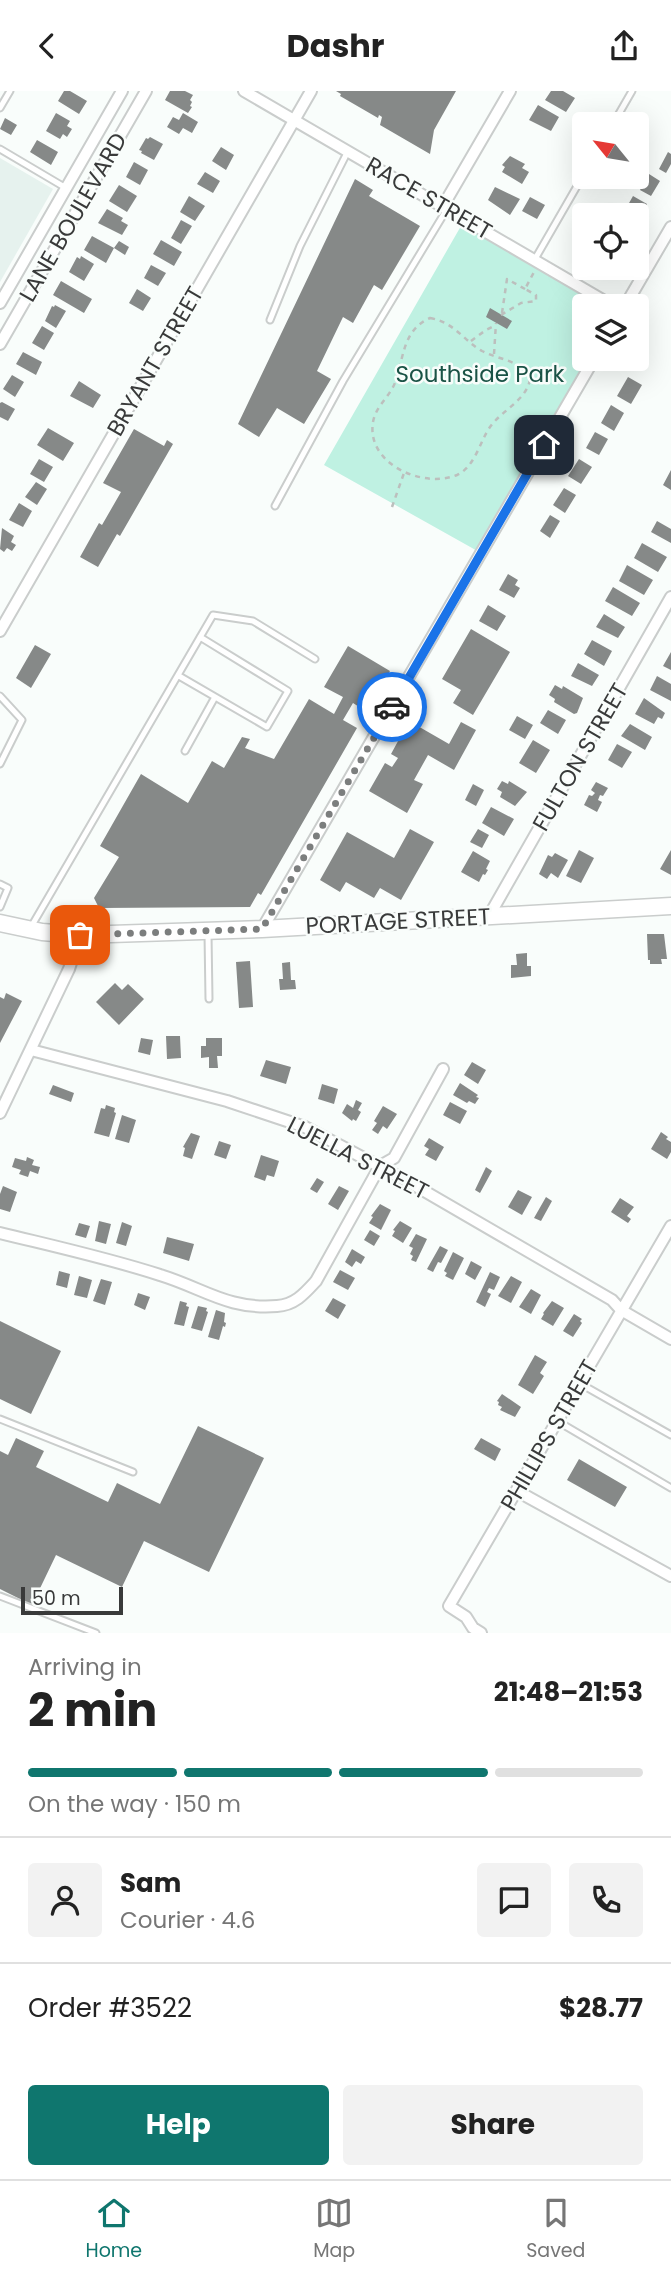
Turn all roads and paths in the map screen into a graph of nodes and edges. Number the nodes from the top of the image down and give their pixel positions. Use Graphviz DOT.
graph roads {
  1 [pos="9,91"];
  2 [pos="122,91"];
  3 [pos="146,91"];
  4 [pos="244,91"];
  5 [pos="311,91"];
  6 [pos="510,91"];
  7 [pos="632,91"];
  8 [pos="0,108"];
  9 [pos="620,112"];
  10 [pos="294,120"];
  11 [pos="0,149"];
  12 [pos="348,151"];
  13 [pos="66,188"];
  14 [pos="575,189"];
  15 [pos="445,207"];
  16 [pos="671,227"];
  17 [pos="39,236"];
  18 [pos="57,246"];
  19 [pos="535,260"];
  20 [pos="534,272"];
  21 [pos="525,289"];
  22 [pos="593,294"];
  23 [pos="632,294"];
  24 [pos="0,303"];
  25 [pos="270,320"];
  26 [pos="470,342"];
  27 [pos="0,344"];
  28 [pos="494,355"];
  29 [pos="587,371"];
  30 [pos="404,473"];
  31 [pos="275,506"];
  32 [pos="392,507"];
  33 [pos="671,597"];
  34 [pos="0,631"];
  35 [pos="200,637"];
  36 [pos="315,659"];
  37 [pos="179,676"];
  38 [pos="0,696"];
  39 [pos="215,697"];
  40 [pos="185,751"];
  41 [pos="0,764"];
  42 [pos="0,884"];
  43 [pos="671,906"];
  44 [pos="0,907"];
  45 [pos="489,916"];
  46 [pos="0,923"];
  47 [pos="30,929"];
  48 [pos="262,929"];
  49 [pos="208,931"];
  50 [pos="80,935"];
  51 [pos="209,999"];
  52 [pos="31,1050"];
  53 [pos="443,1069"];
  54 [pos="1,1109"];
  55 [pos="380,1166"];
  56 [pos="671,1226"];
  57 [pos="0,1233"];
  58 [pos="621,1310"];
  59 [pos="671,1339"];
  60 [pos="579,1383"];
  61 [pos="0,1419"];
  62 [pos="557,1421"];
  63 [pos="671,1435"];
  64 [pos="133,1472"];
  65 [pos="671,1488"];
  66 [pos="517,1491"];
  67 [pos="671,1576"];
  68 [pos="0,1596"];
  69 [pos="96,1633"];
  70 [pos="481,1633"];
  1 -- 8 [label="lane"];
  2 -- 13 [label="street, LANE BOULEVARD"];
  3 -- 18 [label="street, LANE BOULEVARD"];
  4 -- 10 [label="street, RACE STREET"];
  5 -- 10 [label="street, BRYANT STREET"];
  6 -- 15 [label="street"];
  7 -- 9 [label="lane"];
  10 -- 12 [label="street, RACE STREET"];
  10 -- 34 [label="street, BRYANT STREET"];
  11 -- 13 [label="lane"];
  12 -- 15 [label="street, RACE STREET"];
  12 -- 25 [label="lane"];
  13 -- 17 [label="street, LANE BOULEVARD"];
  14 -- 19 [label="lane"];
  15 -- 19 [label="street, RACE STREET"];
  15 -- 31 [label="lane"];
  16 -- 23 [label="street"];
  17 -- 18 [label="street"];
  17 -- 24 [label="street, LANE BOULEVARD"];
  18 -- 27 [label="street, LANE BOULEVARD"];
  19 -- 22 [label="street, RACE STREET"];
  20 -- 21 [label="path"];
  21 -- 21 [label="path"];
  26 -- 28 [label="path"];
  26 -- 28 [label="path"];
  26 -- 30 [label="path"];
  28 -- 30 [label="path"];
  29 -- 48 [label="street"];
  30 -- 32 [label="path"];
  33 -- 45 [label="street, FULTON STREET"];
  35 -- 36 [label="lane"];
  35 -- 37 [label="lane"];
  35 -- 39 [label="lane"];
  37 -- 39 [label="lane"];
  37 -- 47 [label="lane"];
  38 -- 41 [label="lane"];
  39 -- 40 [label="lane"];
  42 -- 44 [label="lane"];
  43 -- 45 [label="main road, PORTAGE STREET"];
  45 -- 48 [label="main road, PORTAGE STREET"];
  46 -- 47 [label="main road, PORTAGE STREET"];
  47 -- 50 [label="main road, PORTAGE STREET"];
  48 -- 49 [label="main road, PORTAGE STREET"];
  49 -- 50 [label="main road, PORTAGE STREET"];
  49 -- 51 [label="lane"];
  50 -- 52 [label="street"];
  52 -- 54 [label="street"];
  52 -- 55 [label="street, LUELLA STREET"];
  53 -- 55 [label="street"];
  55 -- 57 [label="street"];
  55 -- 58 [label="street, LUELLA STREET"];
  56 -- 58 [label="street, PHILLIPS STREET"];
  58 -- 59 [label="street, LUELLA STREET"];
  58 -- 60 [label="street, PHILLIPS STREET"];
  60 -- 62 [label="street, PHILLIPS STREET"];
  60 -- 63 [label="lane"];
  61 -- 64 [label="lane"];
  62 -- 65 [label="lane"];
  62 -- 66 [label="street, PHILLIPS STREET"];
  66 -- 67 [label="street"];
  66 -- 70 [label="street, PHILLIPS STREET"];
  68 -- 69 [label="lane"];
}
